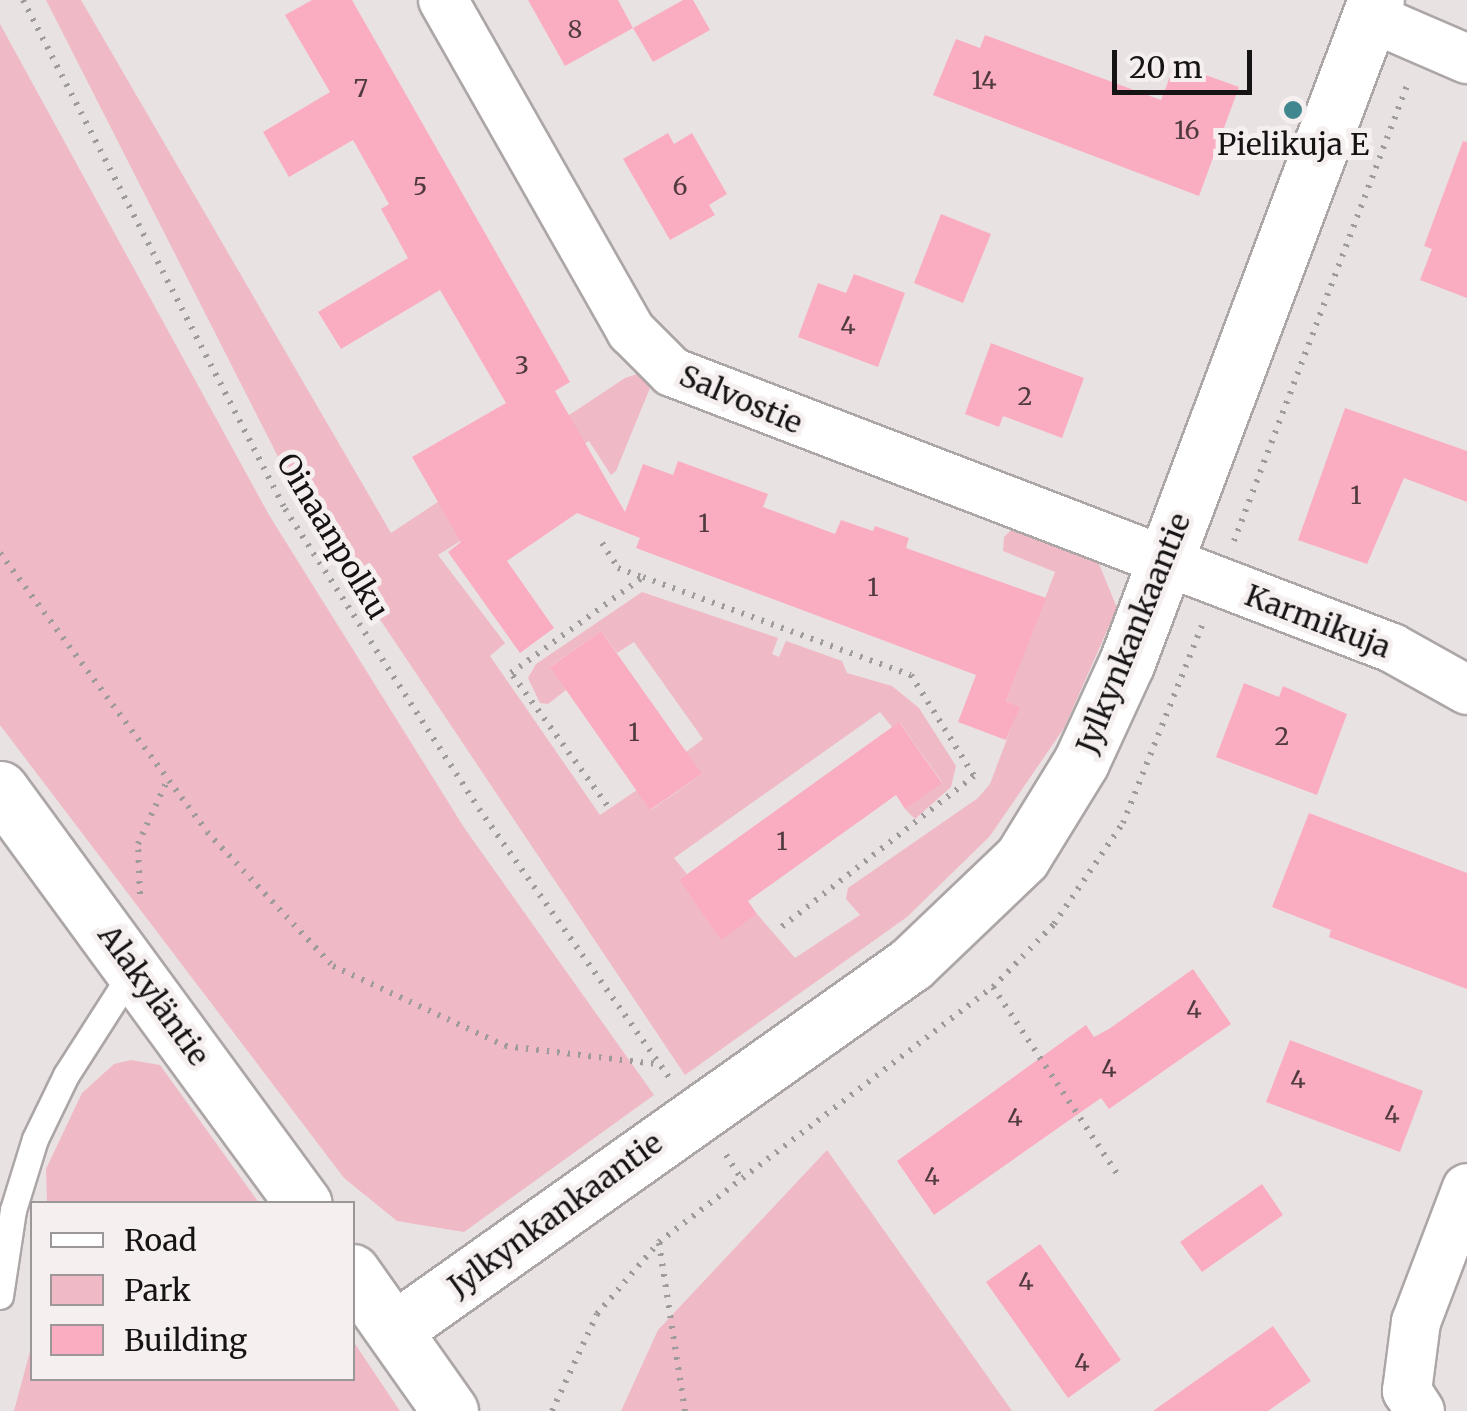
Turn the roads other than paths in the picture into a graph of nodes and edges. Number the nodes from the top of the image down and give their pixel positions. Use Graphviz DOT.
graph roads {
  1 [pos="443,0"];
  2 [pos="1373,8"];
  3 [pos="1467,59"];
  4 [pos="1166,558"];
  5 [pos="1467,690"];
  6 [pos="0,789"];
  7 [pos="135,967"];
  8 [pos="1467,1188"];
  9 [pos="302,1201"];
  10 [pos="355,1276"];
  11 [pos="0,1296"];
  12 [pos="394,1330"];
  13 [pos="450,1411"];
  14 [pos="1420,1411"];
  1 -- 4 [label="street, Salvostie"];
  2 -- 3 [label="street"];
  2 -- 4 [label="street, Jylkynkankaantie"];
  4 -- 5 [label="street, Karmikuja"];
  4 -- 12 [label="street, Jylkynkankaantie"];
  6 -- 7 [label="street, Alakyläntie"];
  7 -- 9 [label="street, Alakyläntie"];
  7 -- 11 [label="lane"];
  8 -- 14 [label="street"];
  10 -- 12 [label="street"];
  12 -- 13 [label="street"];
}
